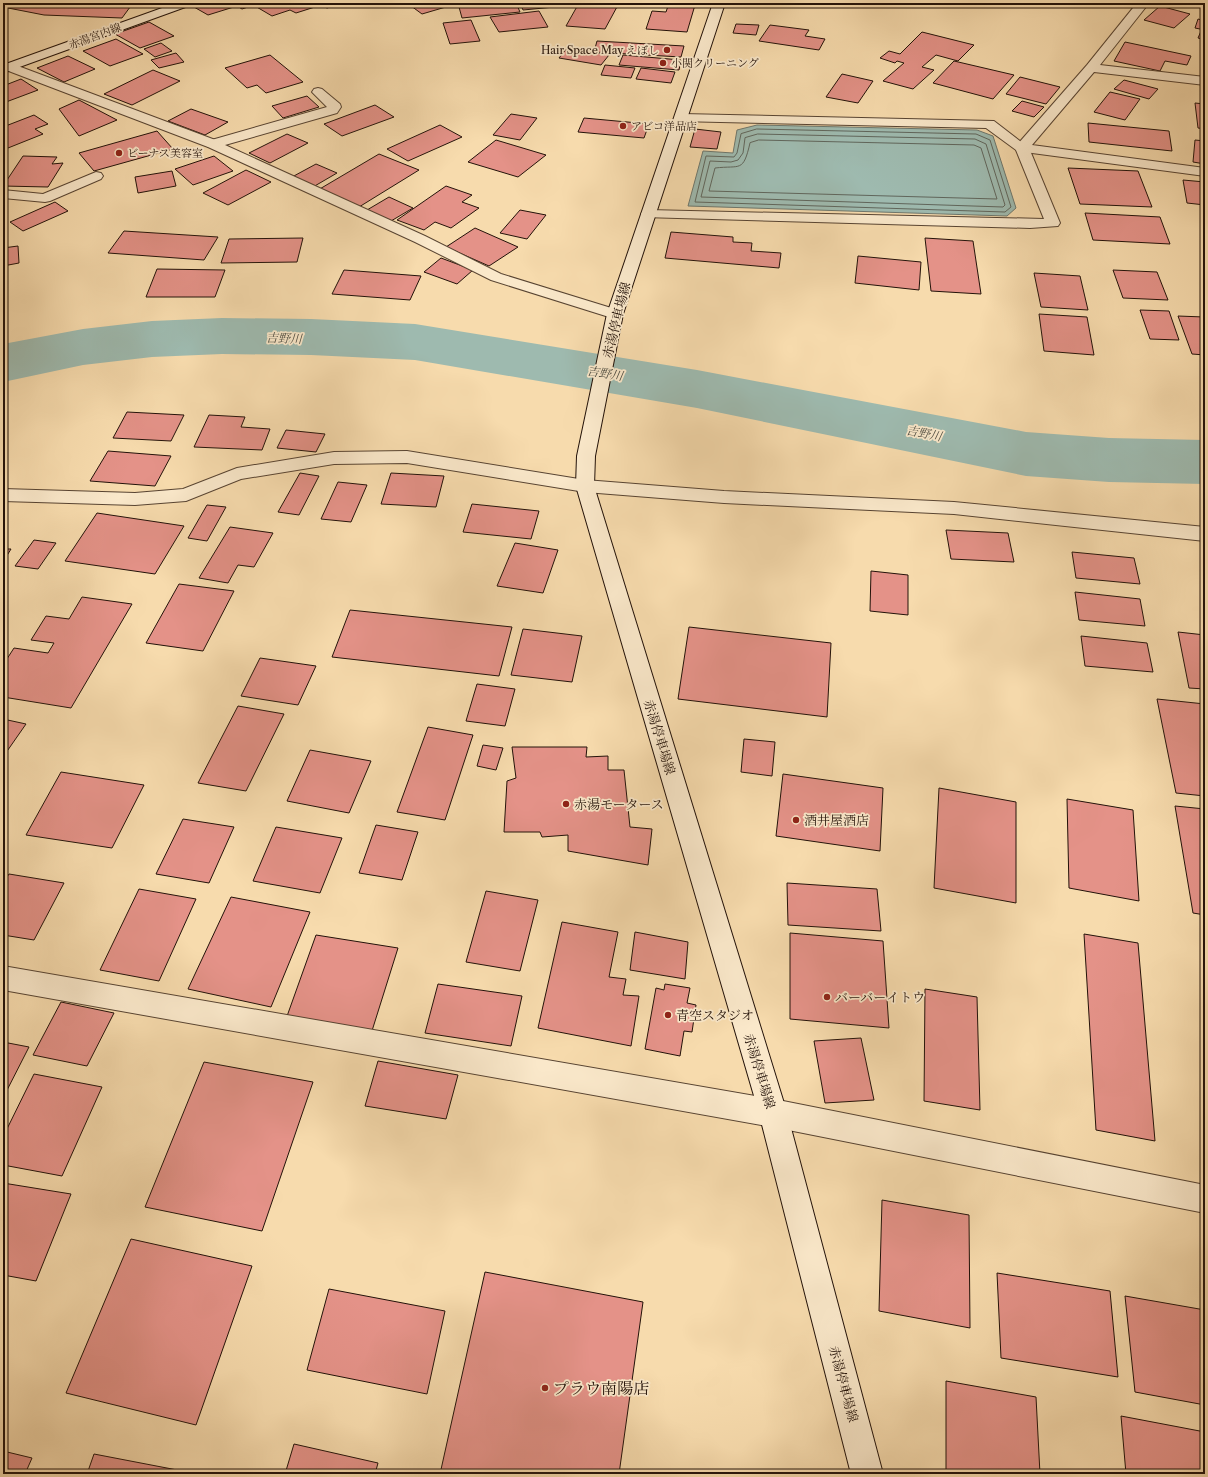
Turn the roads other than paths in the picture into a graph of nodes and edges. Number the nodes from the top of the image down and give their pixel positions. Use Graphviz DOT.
graph roads {
  1 [pos="187,3"];
  2 [pos="719,3"];
  3 [pos="1143,3"];
  4 [pos="5,66"];
  5 [pos="1091,68"];
  6 [pos="1205,81"];
  7 [pos="318,92"];
  8 [pos="682,118"];
  9 [pos="213,144"];
  10 [pos="1022,148"];
  11 [pos="1205,172"];
  12 [pos="96,176"];
  13 [pos="3,194"];
  14 [pos="648,214"];
  15 [pos="615,314"];
  16 [pos="585,486"];
  17 [pos="3,495"];
  18 [pos="1205,534"];
  19 [pos="3,978"];
  20 [pos="772,1113"];
  21 [pos="1205,1199"];
  22 [pos="868,1474"];
  1 -- 4 [label="main road, 赤湯宮内線"];
  2 -- 8 [label="main road, 赤湯停車場線"];
  3 -- 5 [label="main road"];
  4 -- 9 [label="main road"];
  5 -- 6 [label="main road"];
  5 -- 10 [label="main road"];
  7 -- 9 [label="main road"];
  8 -- 10 [label="main road"];
  8 -- 14 [label="main road, 赤湯停車場線"];
  9 -- 15 [label="main road"];
  10 -- 11 [label="main road"];
  10 -- 14 [label="main road"];
  12 -- 13 [label="main road"];
  14 -- 15 [label="main road, 赤湯停車場線"];
  15 -- 16 [label="main road, 赤湯停車場線"];
  16 -- 17 [label="main road"];
  16 -- 18 [label="main road"];
  16 -- 20 [label="main road, 赤湯停車場線"];
  19 -- 20 [label="main road"];
  20 -- 21 [label="main road"];
  20 -- 22 [label="main road, 赤湯停車場線"];
}
